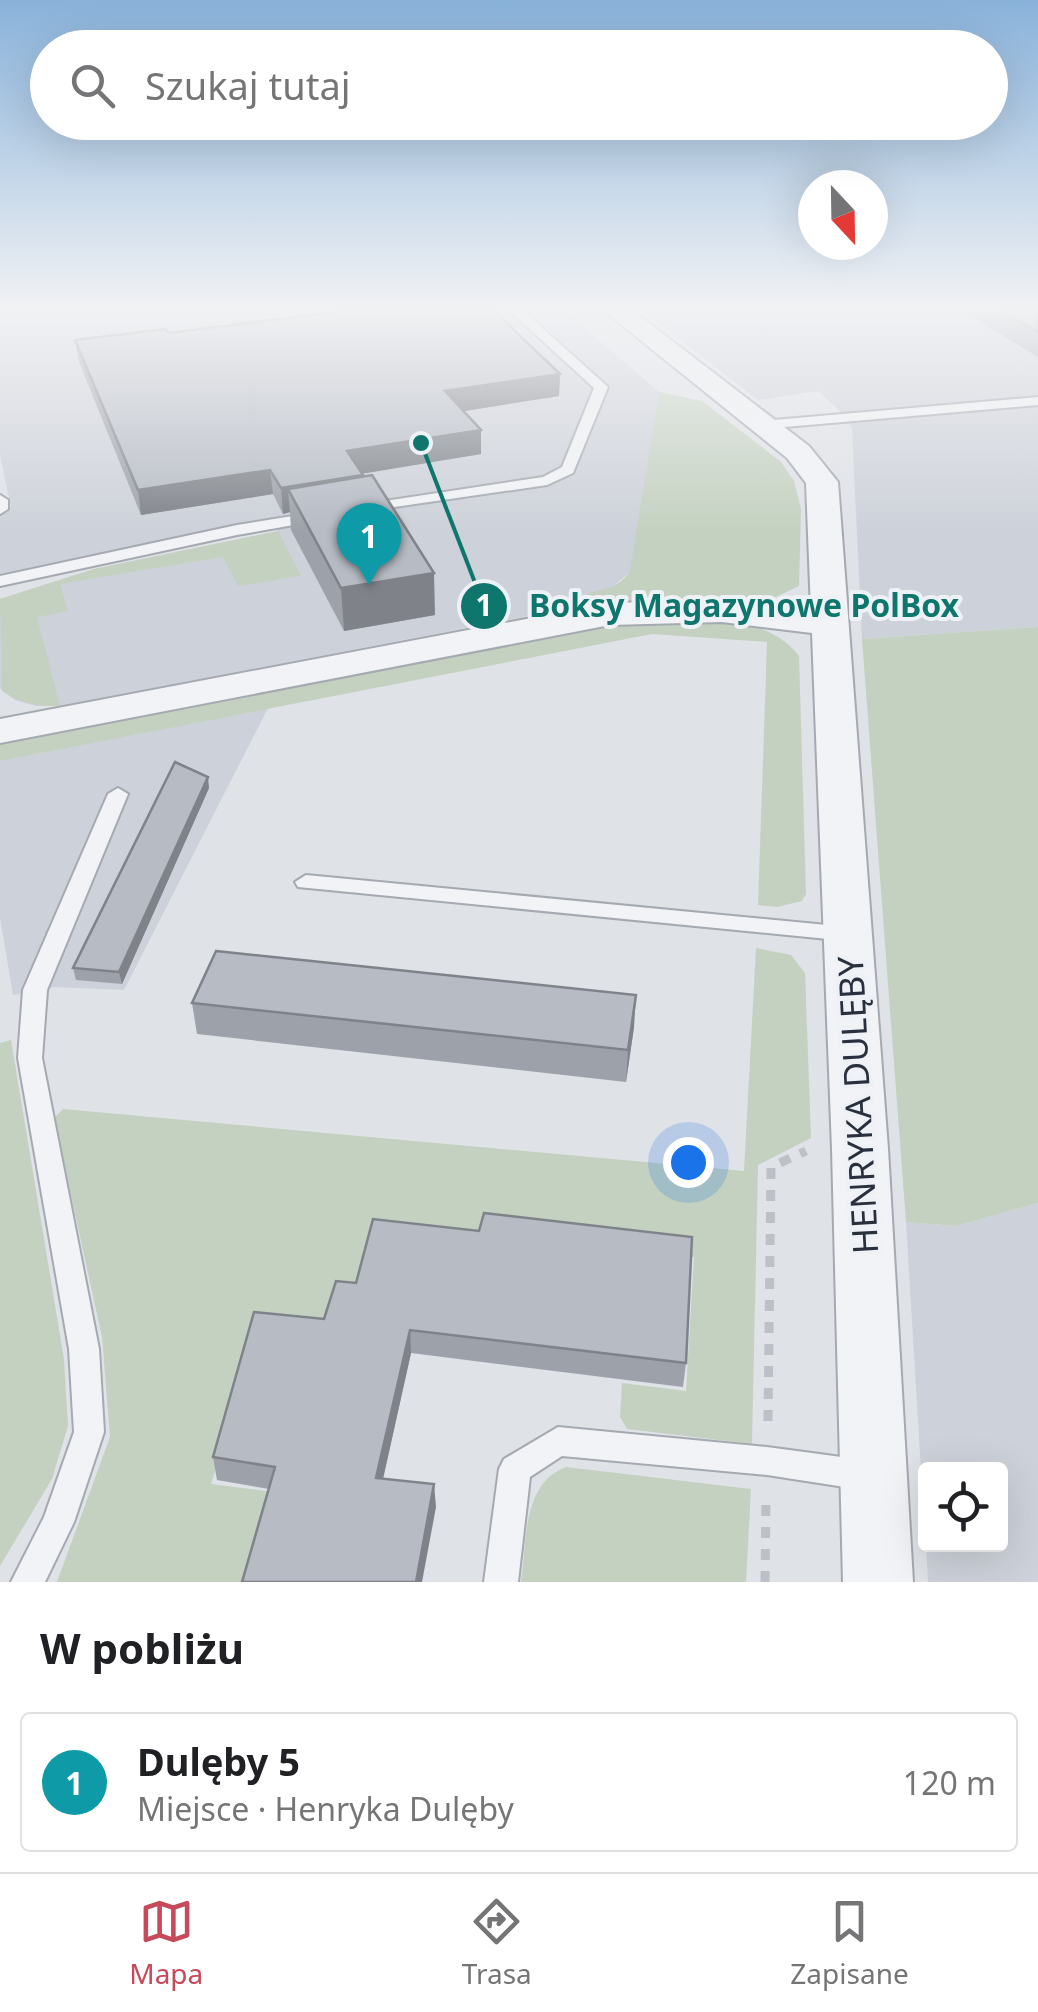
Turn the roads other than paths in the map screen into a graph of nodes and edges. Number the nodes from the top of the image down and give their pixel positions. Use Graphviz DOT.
graph roads {
  1 [pos="597,384"];
  2 [pos="710,384"];
  3 [pos="1038,400"];
  4 [pos="762,425"];
  5 [pos="0,500"];
  6 [pos="0,509"];
  7 [pos="346,512"];
  8 [pos="328,515"];
  9 [pos="0,581"];
  10 [pos="832,627"];
  11 [pos="0,731"];
  12 [pos="118,794"];
  13 [pos="306,882"];
  14 [pos="848,934"];
  15 [pos="874,1476"];
  16 [pos="28,1582"];
  17 [pos="501,1582"];
  18 [pos="878,1582"];
  1 -- 7 [label="lane"];
  2 -- 4 [label="street, HENRYKA DULĘBY"];
  3 -- 4 [label="lane"];
  4 -- 10 [label="street, HENRYKA DULĘBY"];
  5 -- 6 [label="lane"];
  8 -- 9 [label="lane"];
  10 -- 11 [label="street"];
  10 -- 14 [label="street, HENRYKA DULĘBY"];
  12 -- 16 [label="lane"];
  13 -- 14 [label="lane"];
  14 -- 15 [label="street, HENRYKA DULĘBY"];
  15 -- 17 [label="lane"];
  15 -- 18 [label="street, HENRYKA DULĘBY"];
}
